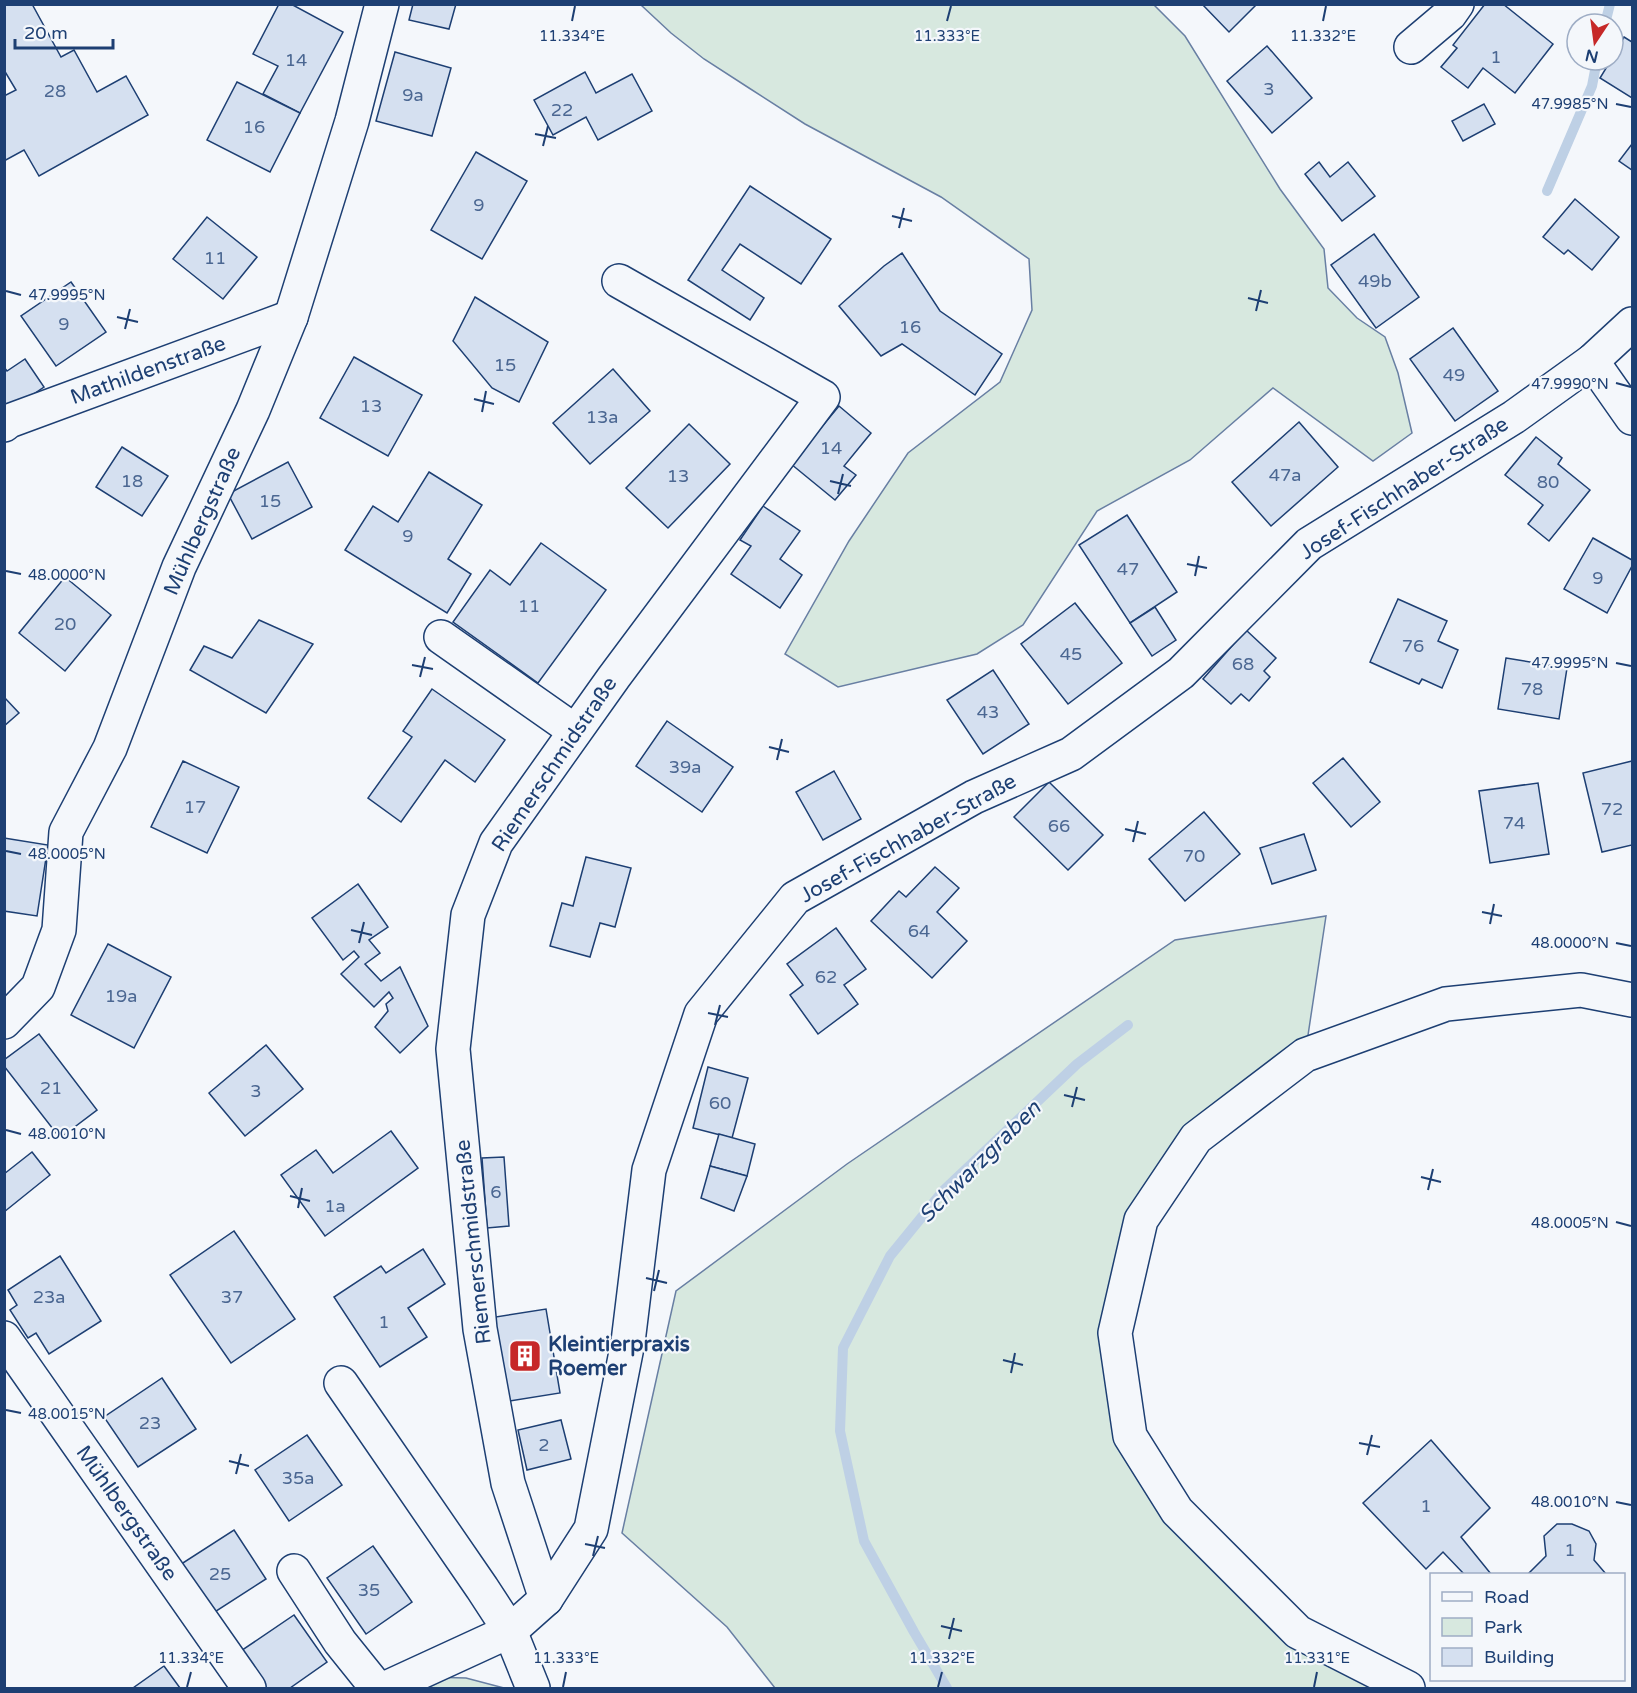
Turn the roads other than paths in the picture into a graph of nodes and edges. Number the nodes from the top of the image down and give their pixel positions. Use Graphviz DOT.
graph roads {
  1 [pos="382,4"];
  2 [pos="1457,4"];
  3 [pos="1411,47"];
  4 [pos="619,280"];
  5 [pos="291,317"];
  6 [pos="1632,324"];
  7 [pos="1592,361"];
  8 [pos="1632,418"];
  9 [pos="4,425"];
  10 [pos="441,637"];
  11 [pos="575,731"];
  12 [pos="1632,1000"];
  13 [pos="4,1022"];
  14 [pos="4,1338"];
  15 [pos="341,1383"];
  16 [pos="294,1570"];
  17 [pos="546,1599"];
  18 [pos="510,1632"];
  19 [pos="249,1689"];
  20 [pos="377,1689"];
  21 [pos="386,1689"];
  22 [pos="534,1689"];
  23 [pos="1408,1689"];
  1 -- 5 [label="street, Mühlbergstraße"];
  2 -- 3 [label="street"];
  4 -- 11 [label="street, Riemerschmidstraße"];
  5 -- 9 [label="street, Mathildenstraße"];
  5 -- 13 [label="street, Mühlbergstraße"];
  6 -- 7 [label="street, Josef-Fischhaber-Straße"];
  7 -- 8 [label="street"];
  7 -- 17 [label="street, Josef-Fischhaber-Straße"];
  10 -- 11 [label="street"];
  11 -- 17 [label="street, Riemerschmidstraße"];
  12 -- 23 [label="street"];
  14 -- 19 [label="street, Mühlbergstraße"];
  15 -- 18 [label="street"];
  16 -- 20 [label="street"];
  17 -- 18 [label="street, Josef-Fischhaber-Straße"];
  18 -- 21 [label="street, Josef-Fischhaber-Straße"];
  18 -- 22 [label="street"];
}
